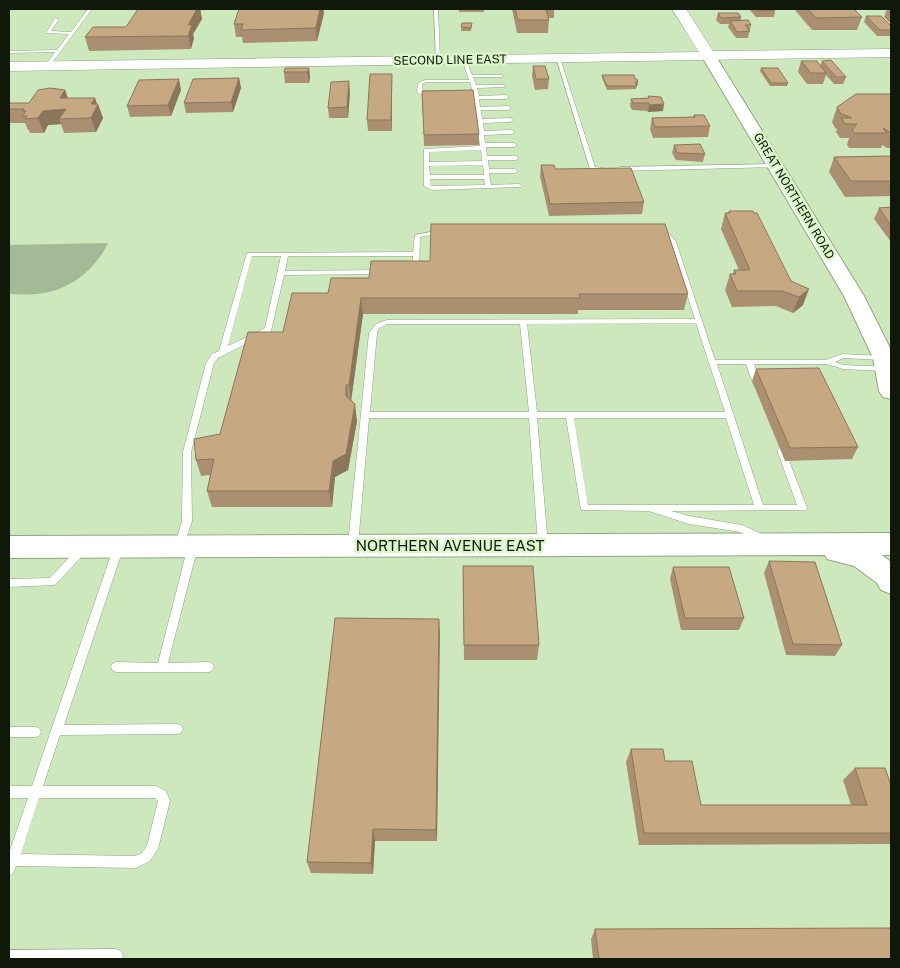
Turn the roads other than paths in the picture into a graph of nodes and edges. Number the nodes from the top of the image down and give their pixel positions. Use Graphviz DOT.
graph roads {
  1 [pos="90,9"];
  2 [pos="436,9"];
  3 [pos="679,9"];
  4 [pos="57,19"];
  5 [pos="71,33"];
  6 [pos="704,48"];
  7 [pos="58,51"];
  8 [pos="9,52"];
  9 [pos="891,53"];
  10 [pos="558,58"];
  11 [pos="464,59"];
  12 [pos="438,60"];
  13 [pos="46,66"];
  14 [pos="9,67"];
  15 [pos="502,76"];
  16 [pos="504,86"];
  17 [pos="473,87"];
  18 [pos="467,92"];
  19 [pos="441,93"];
  20 [pos="506,97"];
  21 [pos="478,108"];
  22 [pos="508,108"];
  23 [pos="510,120"];
  24 [pos="480,121"];
  25 [pos="512,132"];
  26 [pos="481,133"];
  27 [pos="514,145"];
  28 [pos="483,147"];
  29 [pos="516,158"];
  30 [pos="485,160"];
  31 [pos="426,164"];
  32 [pos="775,166"];
  33 [pos="515,171"];
  34 [pos="486,174"];
  35 [pos="426,177"];
  36 [pos="518,186"];
  37 [pos="488,187"];
  38 [pos="448,230"];
  39 [pos="651,230"];
  40 [pos="285,254"];
  41 [pos="416,254"];
  42 [pos="387,272"];
  43 [pos="406,272"];
  44 [pos="281,273"];
  45 [pos="699,321"];
  46 [pos="523,322"];
  47 [pos="223,351"];
  48 [pos="713,362"];
  49 [pos="749,362"];
  50 [pos="888,363"];
  51 [pos="891,391"];
  52 [pos="762,397"];
  53 [pos="366,415"];
  54 [pos="533,415"];
  55 [pos="570,415"];
  56 [pos="730,415"];
  57 [pos="778,439"];
  58 [pos="646,508"];
  59 [pos="760,508"];
  60 [pos="787,544"];
  61 [pos="891,544"];
  62 [pos="543,545"];
  63 [pos="9,546"];
  64 [pos="85,546"];
  65 [pos="119,546"];
  66 [pos="186,546"];
  67 [pos="353,546"];
  68 [pos="9,582"];
  69 [pos="891,582"];
  70 [pos="116,667"];
  71 [pos="209,667"];
  72 [pos="162,668"];
  73 [pos="177,729"];
  74 [pos="56,730"];
  75 [pos="9,732"];
  76 [pos="34,732"];
  77 [pos="9,792"];
  78 [pos="35,792"];
  79 [pos="10,865"];
  80 [pos="116,956"];
  81 [pos="9,957"];
  1 -- 5 [label="lane"];
  2 -- 12 [label="lane"];
  3 -- 6 [label="highway, GREAT NORTHERN ROAD"];
  4 -- 5 [label="lane"];
  5 -- 7 [label="lane"];
  6 -- 9 [label="highway, SECOND LINE EAST"];
  6 -- 10 [label="highway, SECOND LINE EAST"];
  6 -- 32 [label="main road, GREAT NORTHERN ROAD"];
  7 -- 8 [label="lane"];
  7 -- 13 [label="lane"];
  10 -- 11 [label="highway, SECOND LINE EAST"];
  10 -- 32 [label="lane"];
  11 -- 12 [label="highway, SECOND LINE EAST"];
  11 -- 17 [label="lane"];
  12 -- 13 [label="highway, SECOND LINE EAST"];
  13 -- 14 [label="highway, SECOND LINE EAST"];
  15 -- 17 [label="lane"];
  16 -- 17 [label="lane"];
  17 -- 18 [label="lane"];
  17 -- 19 [label="lane"];
  17 -- 20 [label="lane"];
  17 -- 21 [label="lane"];
  21 -- 22 [label="lane"];
  21 -- 24 [label="lane"];
  23 -- 24 [label="lane"];
  24 -- 26 [label="lane"];
  25 -- 26 [label="lane"];
  26 -- 28 [label="lane"];
  27 -- 28 [label="lane"];
  28 -- 30 [label="lane"];
  28 -- 31 [label="lane"];
  29 -- 30 [label="lane"];
  30 -- 31 [label="lane"];
  30 -- 34 [label="lane"];
  31 -- 35 [label="lane"];
  32 -- 50 [label="main road, GREAT NORTHERN ROAD"];
  33 -- 34 [label="lane"];
  34 -- 35 [label="lane"];
  34 -- 37 [label="lane"];
  35 -- 37 [label="lane"];
  36 -- 37 [label="lane"];
  38 -- 41 [label="lane"];
  39 -- 45 [label="lane"];
  40 -- 41 [label="lane"];
  40 -- 44 [label="lane"];
  40 -- 47 [label="lane"];
  41 -- 43 [label="lane"];
  42 -- 44 [label="lane"];
  44 -- 47 [label="lane"];
  45 -- 46 [label="lane"];
  45 -- 48 [label="lane"];
  46 -- 53 [label="lane"];
  46 -- 54 [label="lane"];
  47 -- 66 [label="lane"];
  48 -- 49 [label="lane"];
  48 -- 56 [label="lane"];
  49 -- 50 [label="lane"];
  49 -- 52 [label="lane"];
  50 -- 51 [label="main road, GREAT NORTHERN ROAD"];
  53 -- 54 [label="lane"];
  53 -- 67 [label="lane"];
  54 -- 55 [label="lane"];
  54 -- 62 [label="lane"];
  55 -- 56 [label="lane"];
  55 -- 58 [label="lane"];
  56 -- 59 [label="lane"];
  57 -- 59 [label="lane"];
  58 -- 59 [label="lane"];
  58 -- 60 [label="lane"];
  60 -- 61 [label="main road, NORTHERN AVENUE EAST"];
  60 -- 62 [label="main road, NORTHERN AVENUE EAST"];
  60 -- 69 [label="main road"];
  62 -- 67 [label="main road, NORTHERN AVENUE EAST"];
  63 -- 64 [label="main road, NORTHERN AVENUE EAST"];
  64 -- 65 [label="main road, NORTHERN AVENUE EAST"];
  64 -- 68 [label="lane"];
  65 -- 66 [label="main road, NORTHERN AVENUE EAST"];
  65 -- 74 [label="lane"];
  66 -- 67 [label="main road, NORTHERN AVENUE EAST"];
  66 -- 72 [label="lane"];
  70 -- 72 [label="lane"];
  71 -- 72 [label="lane"];
  73 -- 74 [label="lane"];
  74 -- 78 [label="lane"];
  75 -- 76 [label="lane"];
  77 -- 78 [label="lane"];
  78 -- 79 [label="lane"];
  78 -- 79 [label="lane"];
  80 -- 81 [label="lane"];
}
